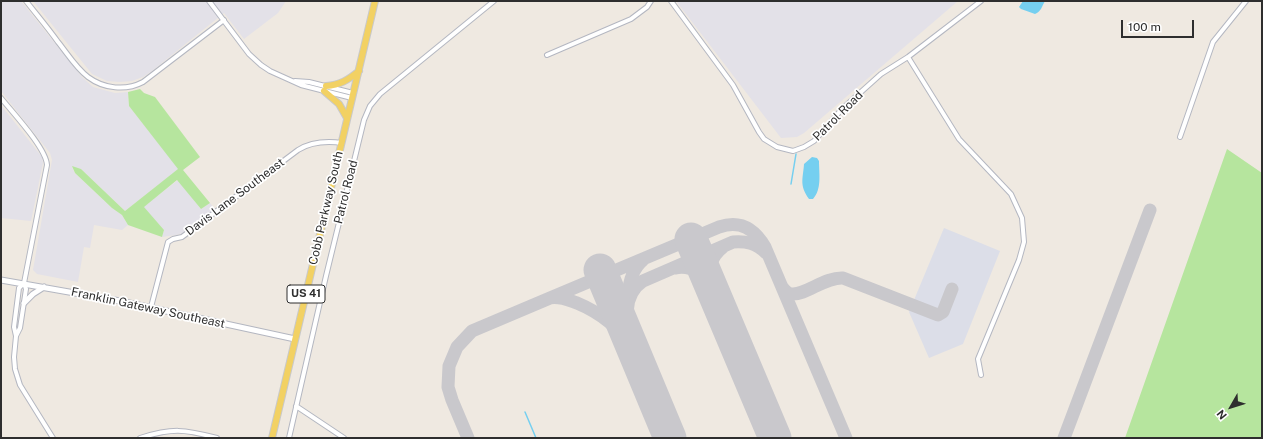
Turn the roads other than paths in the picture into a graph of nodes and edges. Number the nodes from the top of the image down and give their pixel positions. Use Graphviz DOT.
graph roads {
  1 [pos="26,1"];
  2 [pos="209,1"];
  3 [pos="375,1"];
  4 [pos="494,1"];
  5 [pos="651,1"];
  6 [pos="671,1"];
  7 [pos="981,1"];
  8 [pos="1246,1"];
  9 [pos="224,20"];
  10 [pos="547,55"];
  11 [pos="908,57"];
  12 [pos="359,71"];
  13 [pos="325,88"];
  14 [pos="353,95"];
  15 [pos="1,98"];
  16 [pos="347,118"];
  17 [pos="1180,137"];
  18 [pos="342,143"];
  19 [pos="1,280"];
  20 [pos="24,283"];
  21 [pos="44,287"];
  22 [pos="24,303"];
  23 [pos="151,307"];
  24 [pos="16,336"];
  25 [pos="295,339"];
  26 [pos="981,375"];
  27 [pos="296,406"];
  28 [pos="53,438"];
  29 [pos="140,438"];
  30 [pos="217,438"];
  31 [pos="272,438"];
  32 [pos="289,438"];
  33 [pos="344,438"];
  1 -- 9 [label="street"];
  2 -- 9 [label="street"];
  3 -- 12 [label="main road, Cobb Parkway South / US 41"];
  4 -- 27 [label="street, Patrol Road"];
  5 -- 10 [label="street"];
  6 -- 11 [label="street, Patrol Road"];
  7 -- 11 [label="street, Patrol Road"];
  8 -- 17 [label="street"];
  9 -- 13 [label="street"];
  11 -- 26 [label="street"];
  12 -- 13 [label="main road"];
  12 -- 14 [label="main road, Cobb Parkway South / US 41"];
  13 -- 14 [label="street"];
  13 -- 16 [label="main road"];
  14 -- 16 [label="main road, Cobb Parkway South / US 41"];
  15 -- 20 [label="street"];
  16 -- 18 [label="main road, Cobb Parkway South / US 41"];
  18 -- 23 [label="street, Davis Lane Southeast"];
  18 -- 25 [label="main road, Cobb Parkway South / US 41"];
  19 -- 20 [label="street, Franklin Gateway Southeast"];
  20 -- 21 [label="street, Franklin Gateway Southeast"];
  20 -- 22 [label="street"];
  20 -- 24 [label="street"];
  21 -- 22 [label="street"];
  21 -- 23 [label="street, Franklin Gateway Southeast"];
  22 -- 24 [label="street"];
  23 -- 25 [label="street, Franklin Gateway Southeast"];
  24 -- 28 [label="street"];
  25 -- 31 [label="main road, Cobb Parkway South / US 41"];
  27 -- 32 [label="street, Patrol Road"];
  27 -- 33 [label="street"];
  29 -- 30 [label="street"];
}
